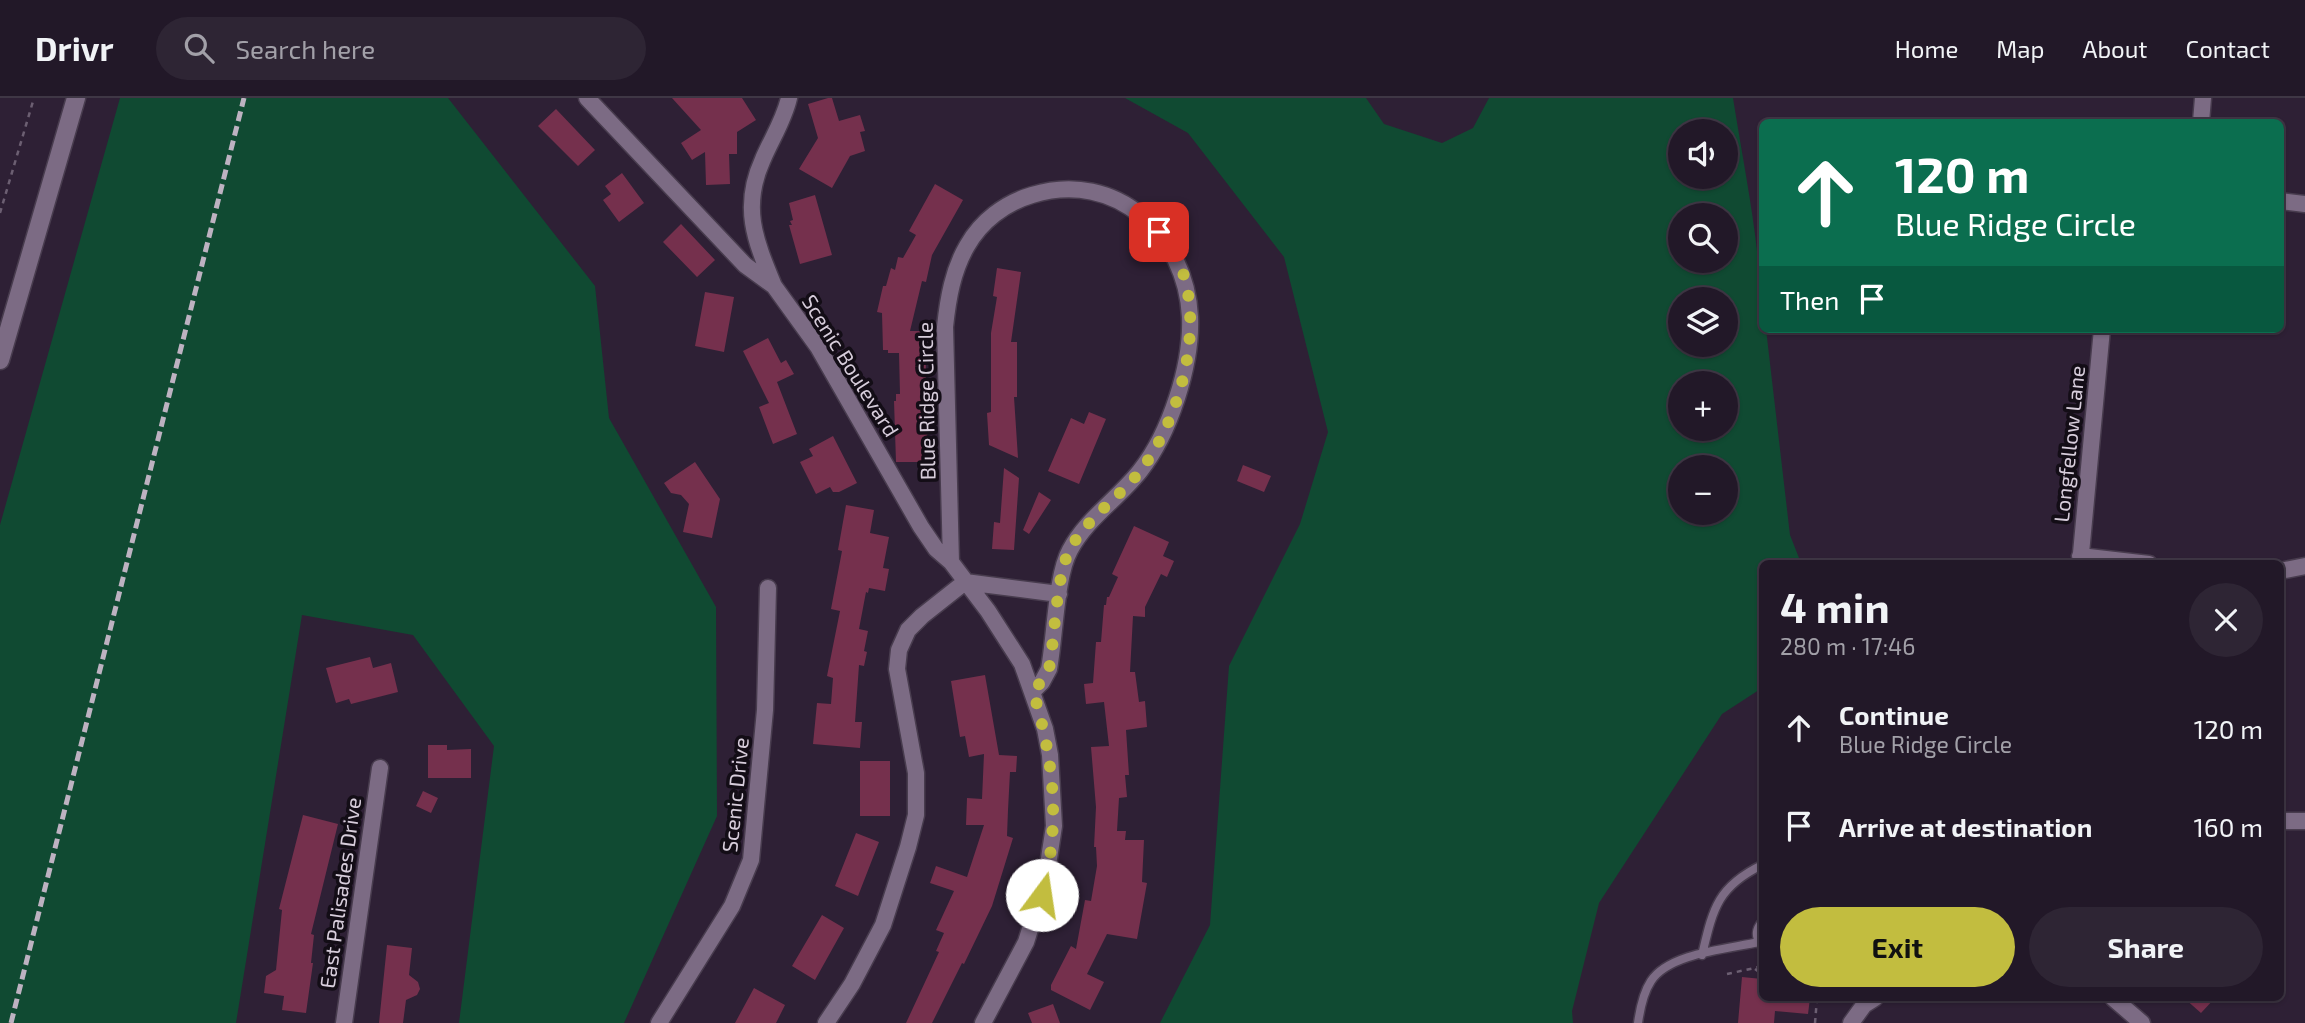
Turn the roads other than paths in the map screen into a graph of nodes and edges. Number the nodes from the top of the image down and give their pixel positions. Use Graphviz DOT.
graph roads {
  1 [pos="76,98"];
  2 [pos="587,98"];
  3 [pos="789,98"];
  4 [pos="2203,98"];
  5 [pos="2201,119"];
  6 [pos="2284,201"];
  7 [pos="2305,204"];
  8 [pos="774,286"];
  9 [pos="2102,333"];
  10 [pos="0,360"];
  11 [pos="2080,560"];
  12 [pos="951,562"];
  13 [pos="2305,566"];
  14 [pos="2284,570"];
  15 [pos="965,582"];
  16 [pos="768,588"];
  17 [pos="1059,594"];
  18 [pos="1033,691"];
  19 [pos="380,768"];
  20 [pos="2284,821"];
  21 [pos="2305,821"];
  22 [pos="1759,867"];
  23 [pos="1759,944"];
  24 [pos="1702,955"];
  25 [pos="1870,1001"];
  26 [pos="2116,1001"];
  27 [pos="344,1023"];
  28 [pos="659,1023"];
  29 [pos="826,1023"];
  30 [pos="983,1023"];
  31 [pos="1638,1023"];
  32 [pos="1851,1023"];
  33 [pos="2142,1023"];
  1 -- 10 [label="street"];
  2 -- 8 [label="street, Scenic Boulevard"];
  3 -- 8 [label="street"];
  4 -- 5 [label="street"];
  6 -- 7 [label="street"];
  8 -- 12 [label="street, Scenic Boulevard"];
  9 -- 11 [label="street, Longfellow Lane"];
  12 -- 15 [label="street, Scenic Boulevard"];
  12 -- 17 [label="street, Blue Ridge Circle"];
  13 -- 14 [label="street"];
  15 -- 17 [label="street"];
  15 -- 18 [label="street, Scenic Boulevard"];
  15 -- 29 [label="street"];
  16 -- 28 [label="street, Scenic Drive"];
  17 -- 18 [label="street, Blue Ridge Circle"];
  18 -- 30 [label="street, Scenic Boulevard"];
  19 -- 27 [label="street, East Palisades Drive"];
  20 -- 21 [label="street"];
  22 -- 24 [label="lane"];
  23 -- 24 [label="lane"];
  24 -- 31 [label="lane"];
  25 -- 32 [label="street"];
  26 -- 33 [label="street"];
}
